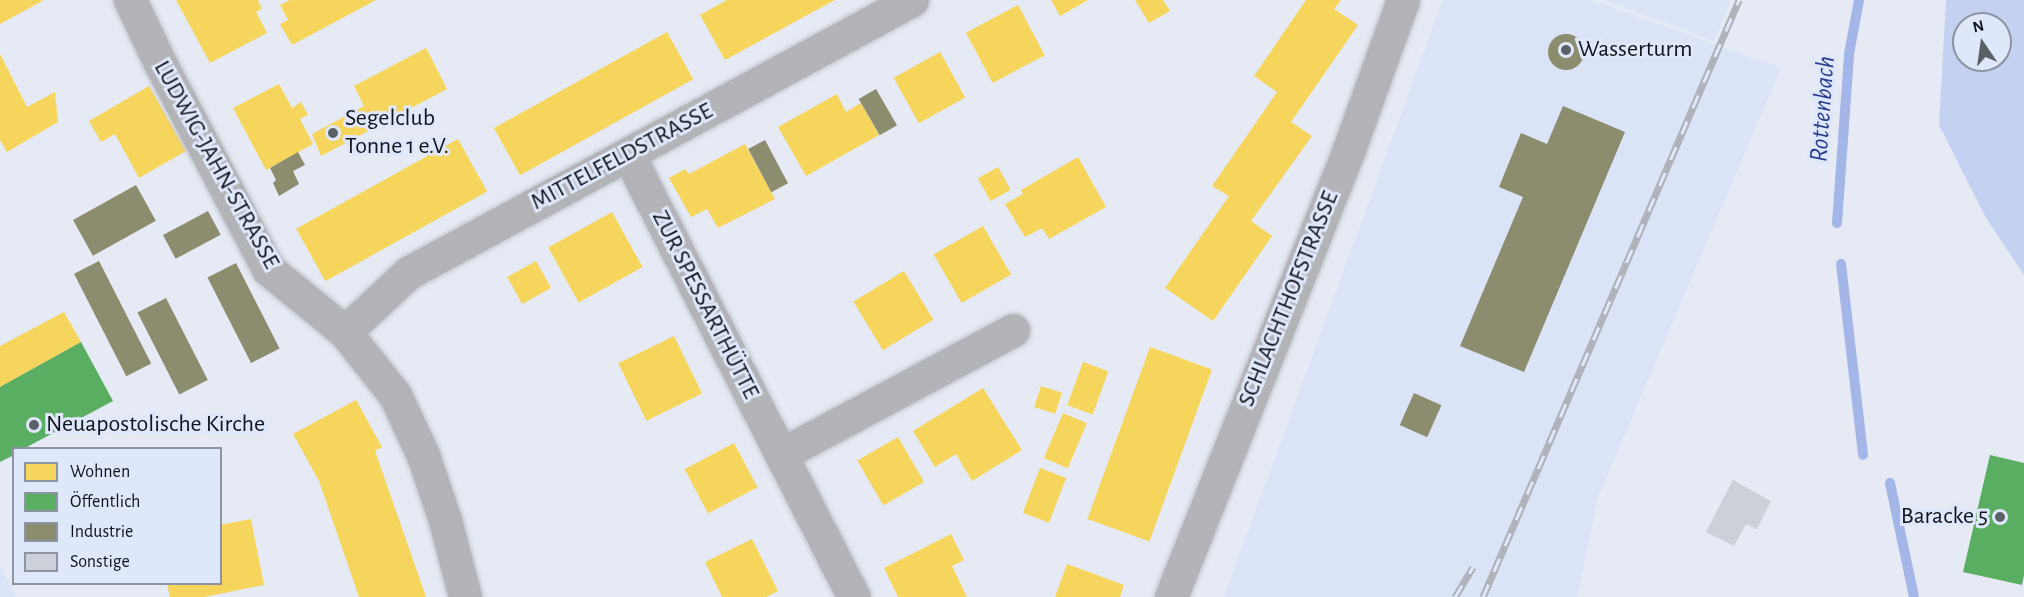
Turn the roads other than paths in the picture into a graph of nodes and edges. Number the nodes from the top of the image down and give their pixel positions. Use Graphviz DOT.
graph roads {
  1 [pos="129,0"];
  2 [pos="912,0"];
  3 [pos="1403,0"];
  4 [pos="629,156"];
  5 [pos="1013,330"];
  6 [pos="345,332"];
  7 [pos="782,454"];
  8 [pos="465,597"];
  9 [pos="854,597"];
  10 [pos="1171,597"];
  1 -- 6 [label="street, LUDWIG-JAHN-STRASSE"];
  2 -- 4 [label="street, MITTELFELDSTRASSE"];
  3 -- 10 [label="street, SCHLACHTHOFSTRASSE"];
  4 -- 6 [label="street, MITTELFELDSTRASSE"];
  4 -- 7 [label="street, ZUR SPESSARTHÜTTE"];
  5 -- 7 [label="street"];
  6 -- 8 [label="street, LUDWIG-JAHN-STRASSE"];
  7 -- 9 [label="street, ZUR SPESSARTHÜTTE"];
}
